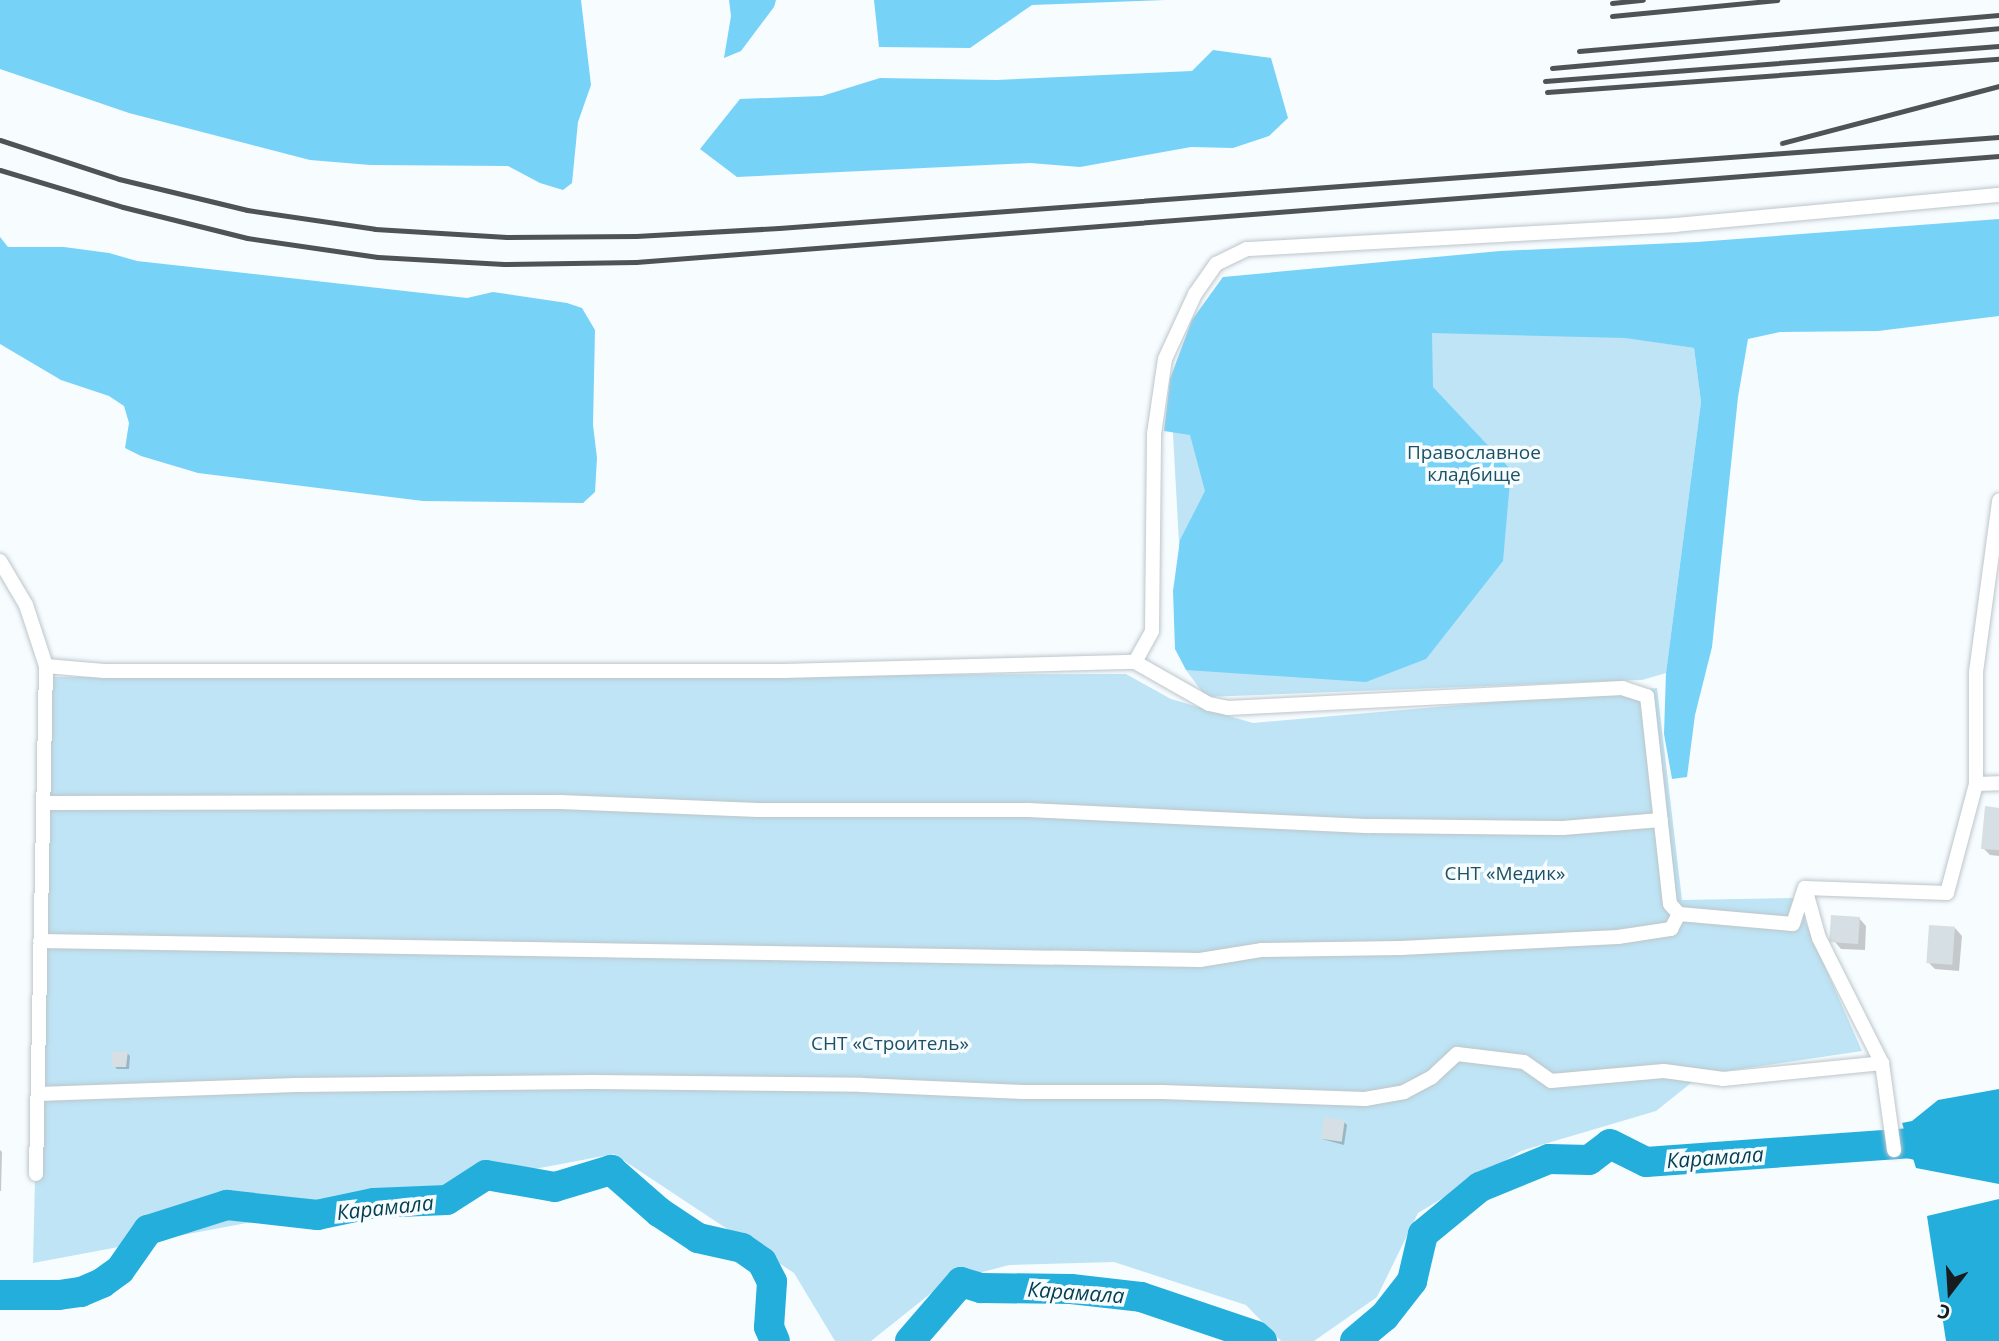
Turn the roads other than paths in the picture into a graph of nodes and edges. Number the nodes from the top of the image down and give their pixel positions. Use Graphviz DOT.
graph roads {
  1 [pos="1999,195"];
  2 [pos="1999,501"];
  3 [pos="0,561"];
  4 [pos="1135,662"];
  5 [pos="46,666"];
  6 [pos="1999,783"];
  7 [pos="1976,784"];
  8 [pos="44,803"];
  9 [pos="1661,820"];
  10 [pos="1805,888"];
  11 [pos="1679,914"];
  12 [pos="40,941"];
  13 [pos="1882,1063"];
  14 [pos="38,1094"];
  15 [pos="1894,1150"];
  16 [pos="36,1174"];
  1 -- 4 [label="street"];
  2 -- 7 [label="street"];
  3 -- 5 [label="street"];
  4 -- 5 [label="street"];
  4 -- 9 [label="street"];
  5 -- 8 [label="street"];
  6 -- 7 [label="street"];
  7 -- 10 [label="street"];
  8 -- 9 [label="street"];
  8 -- 12 [label="street"];
  9 -- 11 [label="street"];
  10 -- 11 [label="street"];
  10 -- 13 [label="street"];
  11 -- 12 [label="street"];
  12 -- 14 [label="street"];
  13 -- 14 [label="street"];
  13 -- 15 [label="street"];
  14 -- 16 [label="street"];
}
